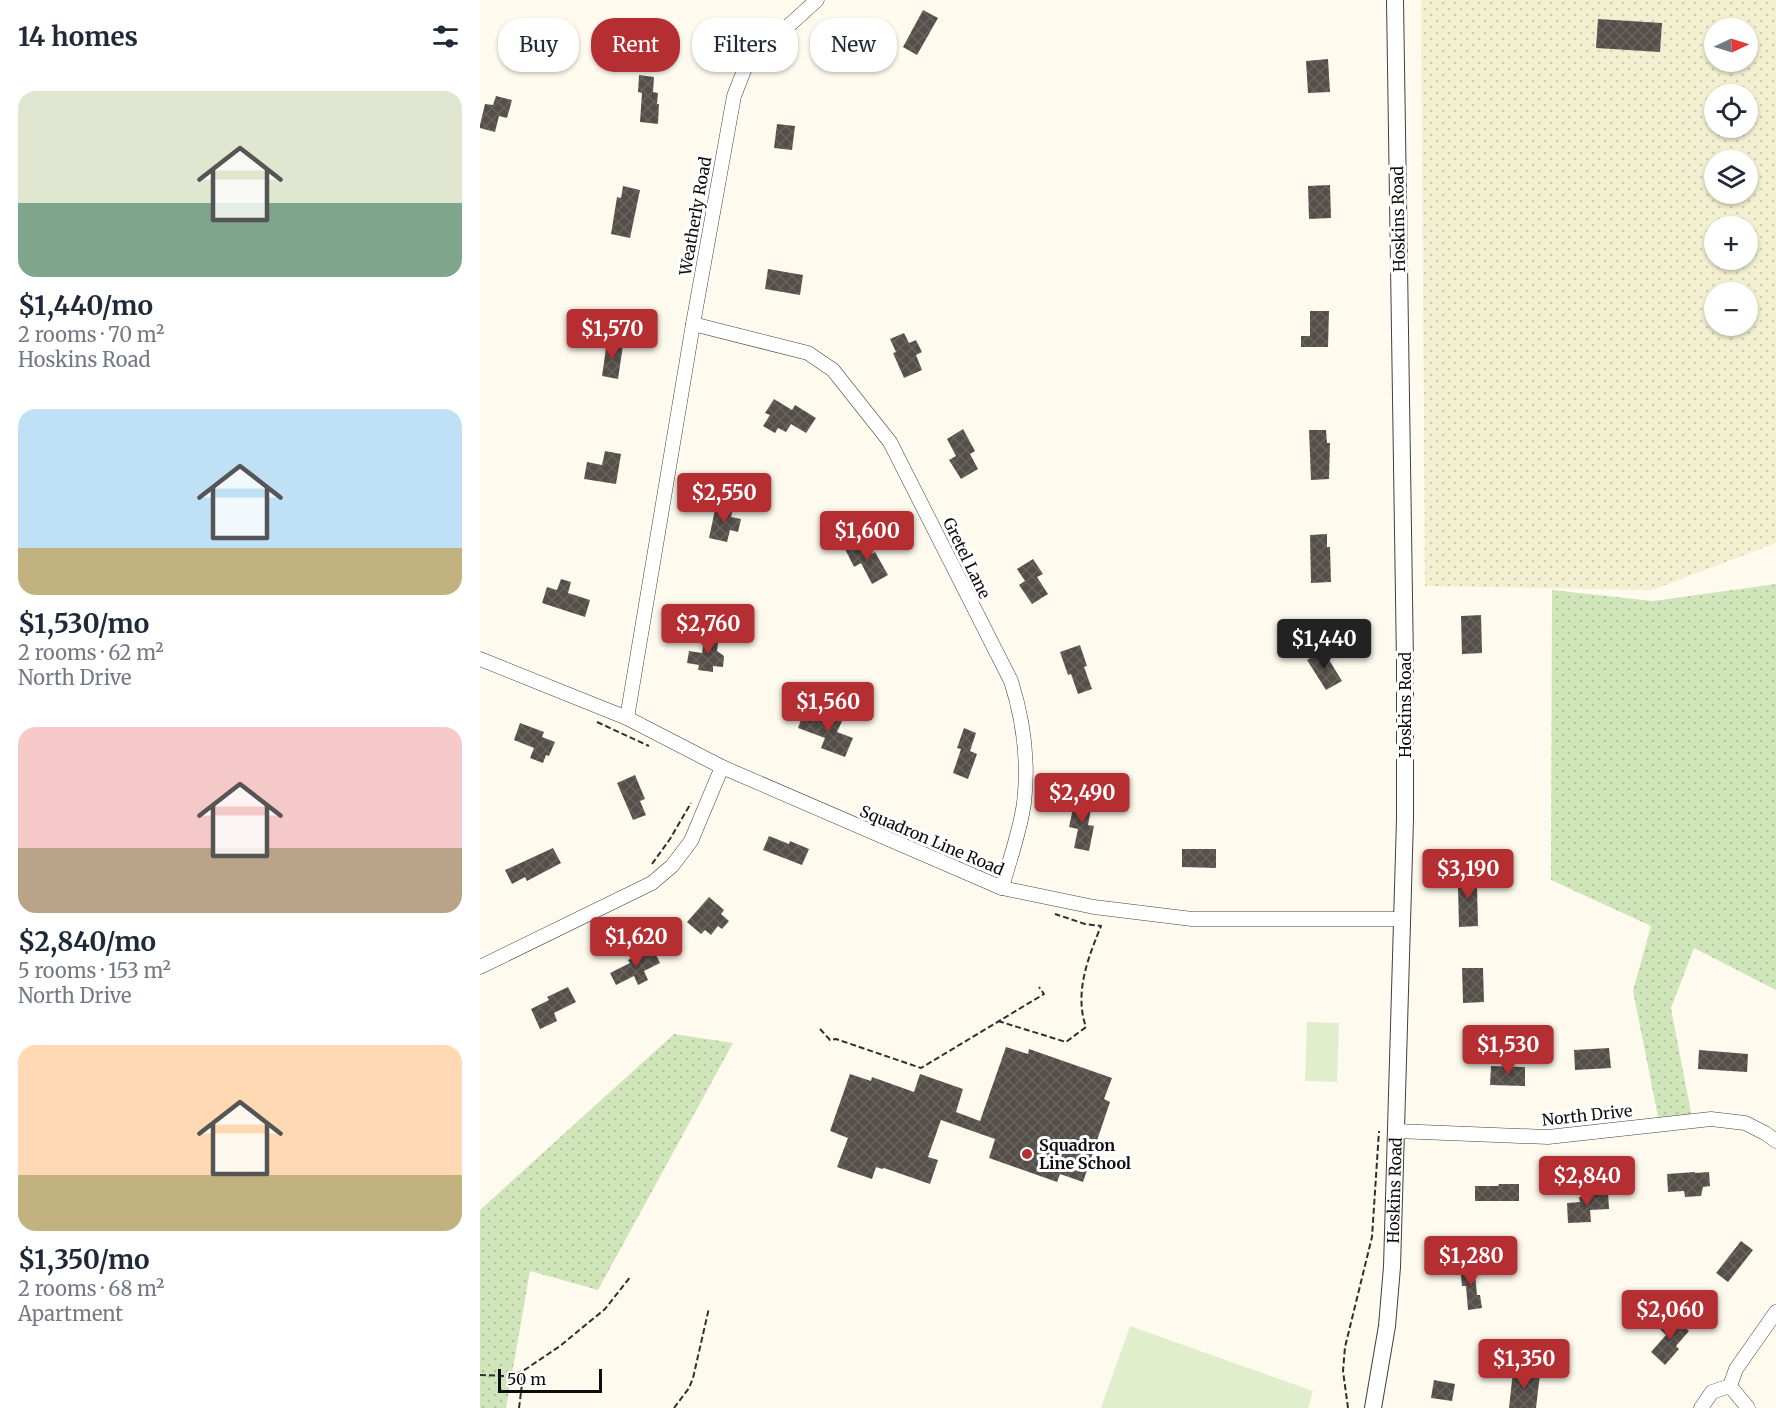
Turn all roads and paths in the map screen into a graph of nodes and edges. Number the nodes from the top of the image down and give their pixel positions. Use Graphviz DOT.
graph roads {
  1 [pos="817,0"];
  2 [pos="1395,0"];
  3 [pos="693,324"];
  4 [pos="480,659"];
  5 [pos="627,718"];
  6 [pos="597,722"];
  7 [pos="651,747"];
  8 [pos="722,767"];
  9 [pos="694,797"];
  10 [pos="649,867"];
  11 [pos="1002,888"];
  12 [pos="1053,914"];
  13 [pos="1402,919"];
  14 [pos="480,967"];
  15 [pos="1039,987"];
  16 [pos="998,1021"];
  17 [pos="820,1029"];
  18 [pos="1388,1131"];
  19 [pos="1776,1141"];
  20 [pos="631,1276"];
  21 [pos="709,1308"];
  22 [pos="1776,1312"];
  23 [pos="520,1372"];
  24 [pos="480,1375"];
  25 [pos="1730,1386"];
  26 [pos="519,1408"];
  27 [pos="674,1408"];
  28 [pos="1348,1408"];
  29 [pos="1373,1408"];
  30 [pos="1701,1408"];
  31 [pos="1748,1408"];
  1 -- 3 [label="street, Weatherly Road"];
  2 -- 13 [label="street, Hoskins Road"];
  3 -- 5 [label="street, Weatherly Road"];
  3 -- 11 [label="street, Gretel Lane"];
  4 -- 5 [label="street, Squadron Line Road"];
  5 -- 8 [label="street, Squadron Line Road"];
  6 -- 7 [label="path"];
  8 -- 11 [label="street, Squadron Line Road"];
  8 -- 14 [label="street"];
  9 -- 10 [label="path"];
  11 -- 13 [label="street, Squadron Line Road"];
  12 -- 16 [label="path"];
  13 -- 18 [label="street, Hoskins Road"];
  15 -- 16 [label="path"];
  16 -- 17 [label="path"];
  18 -- 19 [label="street, North Drive"];
  18 -- 28 [label="path"];
  18 -- 29 [label="street, Hoskins Road"];
  20 -- 23 [label="path"];
  21 -- 27 [label="path"];
  22 -- 25 [label="street"];
  23 -- 24 [label="path"];
  23 -- 26 [label="path"];
  25 -- 30 [label="street"];
  25 -- 31 [label="street"];
}
